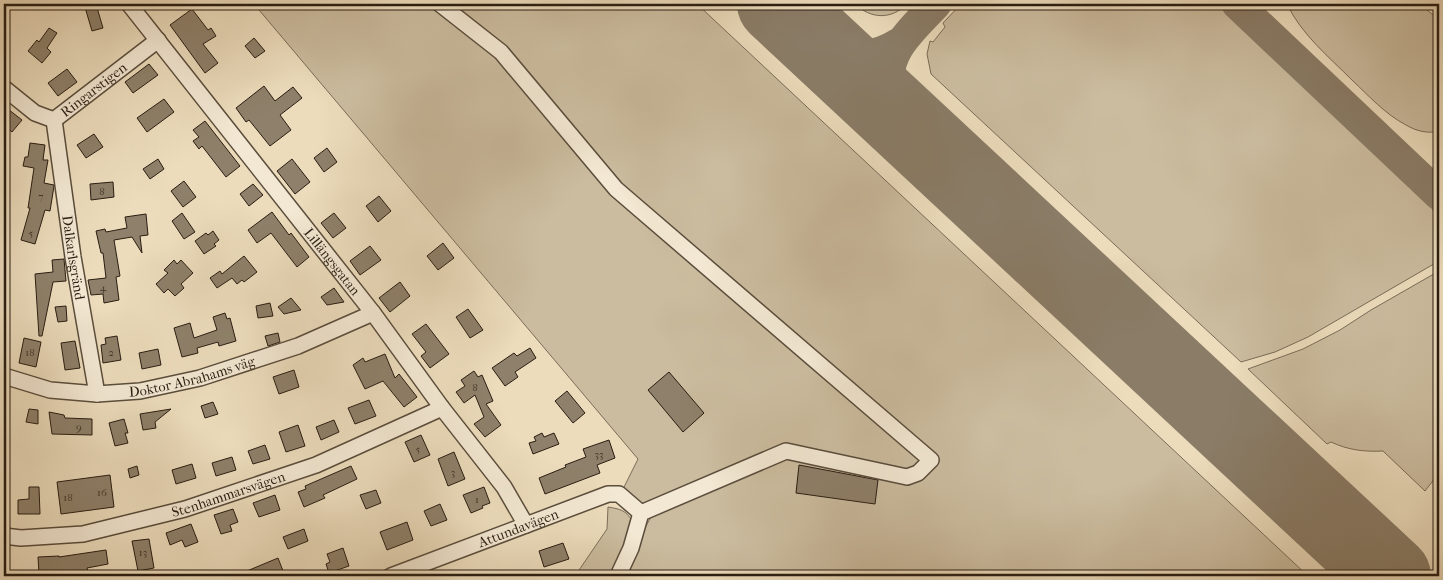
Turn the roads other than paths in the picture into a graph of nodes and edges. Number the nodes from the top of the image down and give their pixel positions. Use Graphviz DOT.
graph roads {
  1 [pos="129,4"];
  2 [pos="440,4"];
  3 [pos="158,40"];
  4 [pos="4,88"];
  5 [pos="54,120"];
  6 [pos="373,313"];
  7 [pos="4,376"];
  8 [pos="97,394"];
  9 [pos="442,408"];
  10 [pos="641,513"];
  11 [pos="526,525"];
  12 [pos="4,536"];
  13 [pos="391,576"];
  14 [pos="618,576"];
  1 -- 3 [label="street, Lillängsgatan"];
  2 -- 10 [label="street"];
  3 -- 5 [label="street, Ringarstigen"];
  3 -- 6 [label="street, Lillängsgatan"];
  4 -- 5 [label="street, Ringarstigen"];
  5 -- 8 [label="street, Dalkarlsgränd"];
  6 -- 8 [label="street, Doktor Abrahams väg"];
  6 -- 9 [label="street, Lillängsgatan"];
  7 -- 8 [label="street, Doktor Abrahams väg"];
  9 -- 11 [label="street, Lillängsgatan"];
  9 -- 12 [label="street, Stenhammarsvägen"];
  10 -- 11 [label="street, Attundavägen"];
  10 -- 14 [label="street"];
  11 -- 13 [label="street, Attundavägen"];
}
